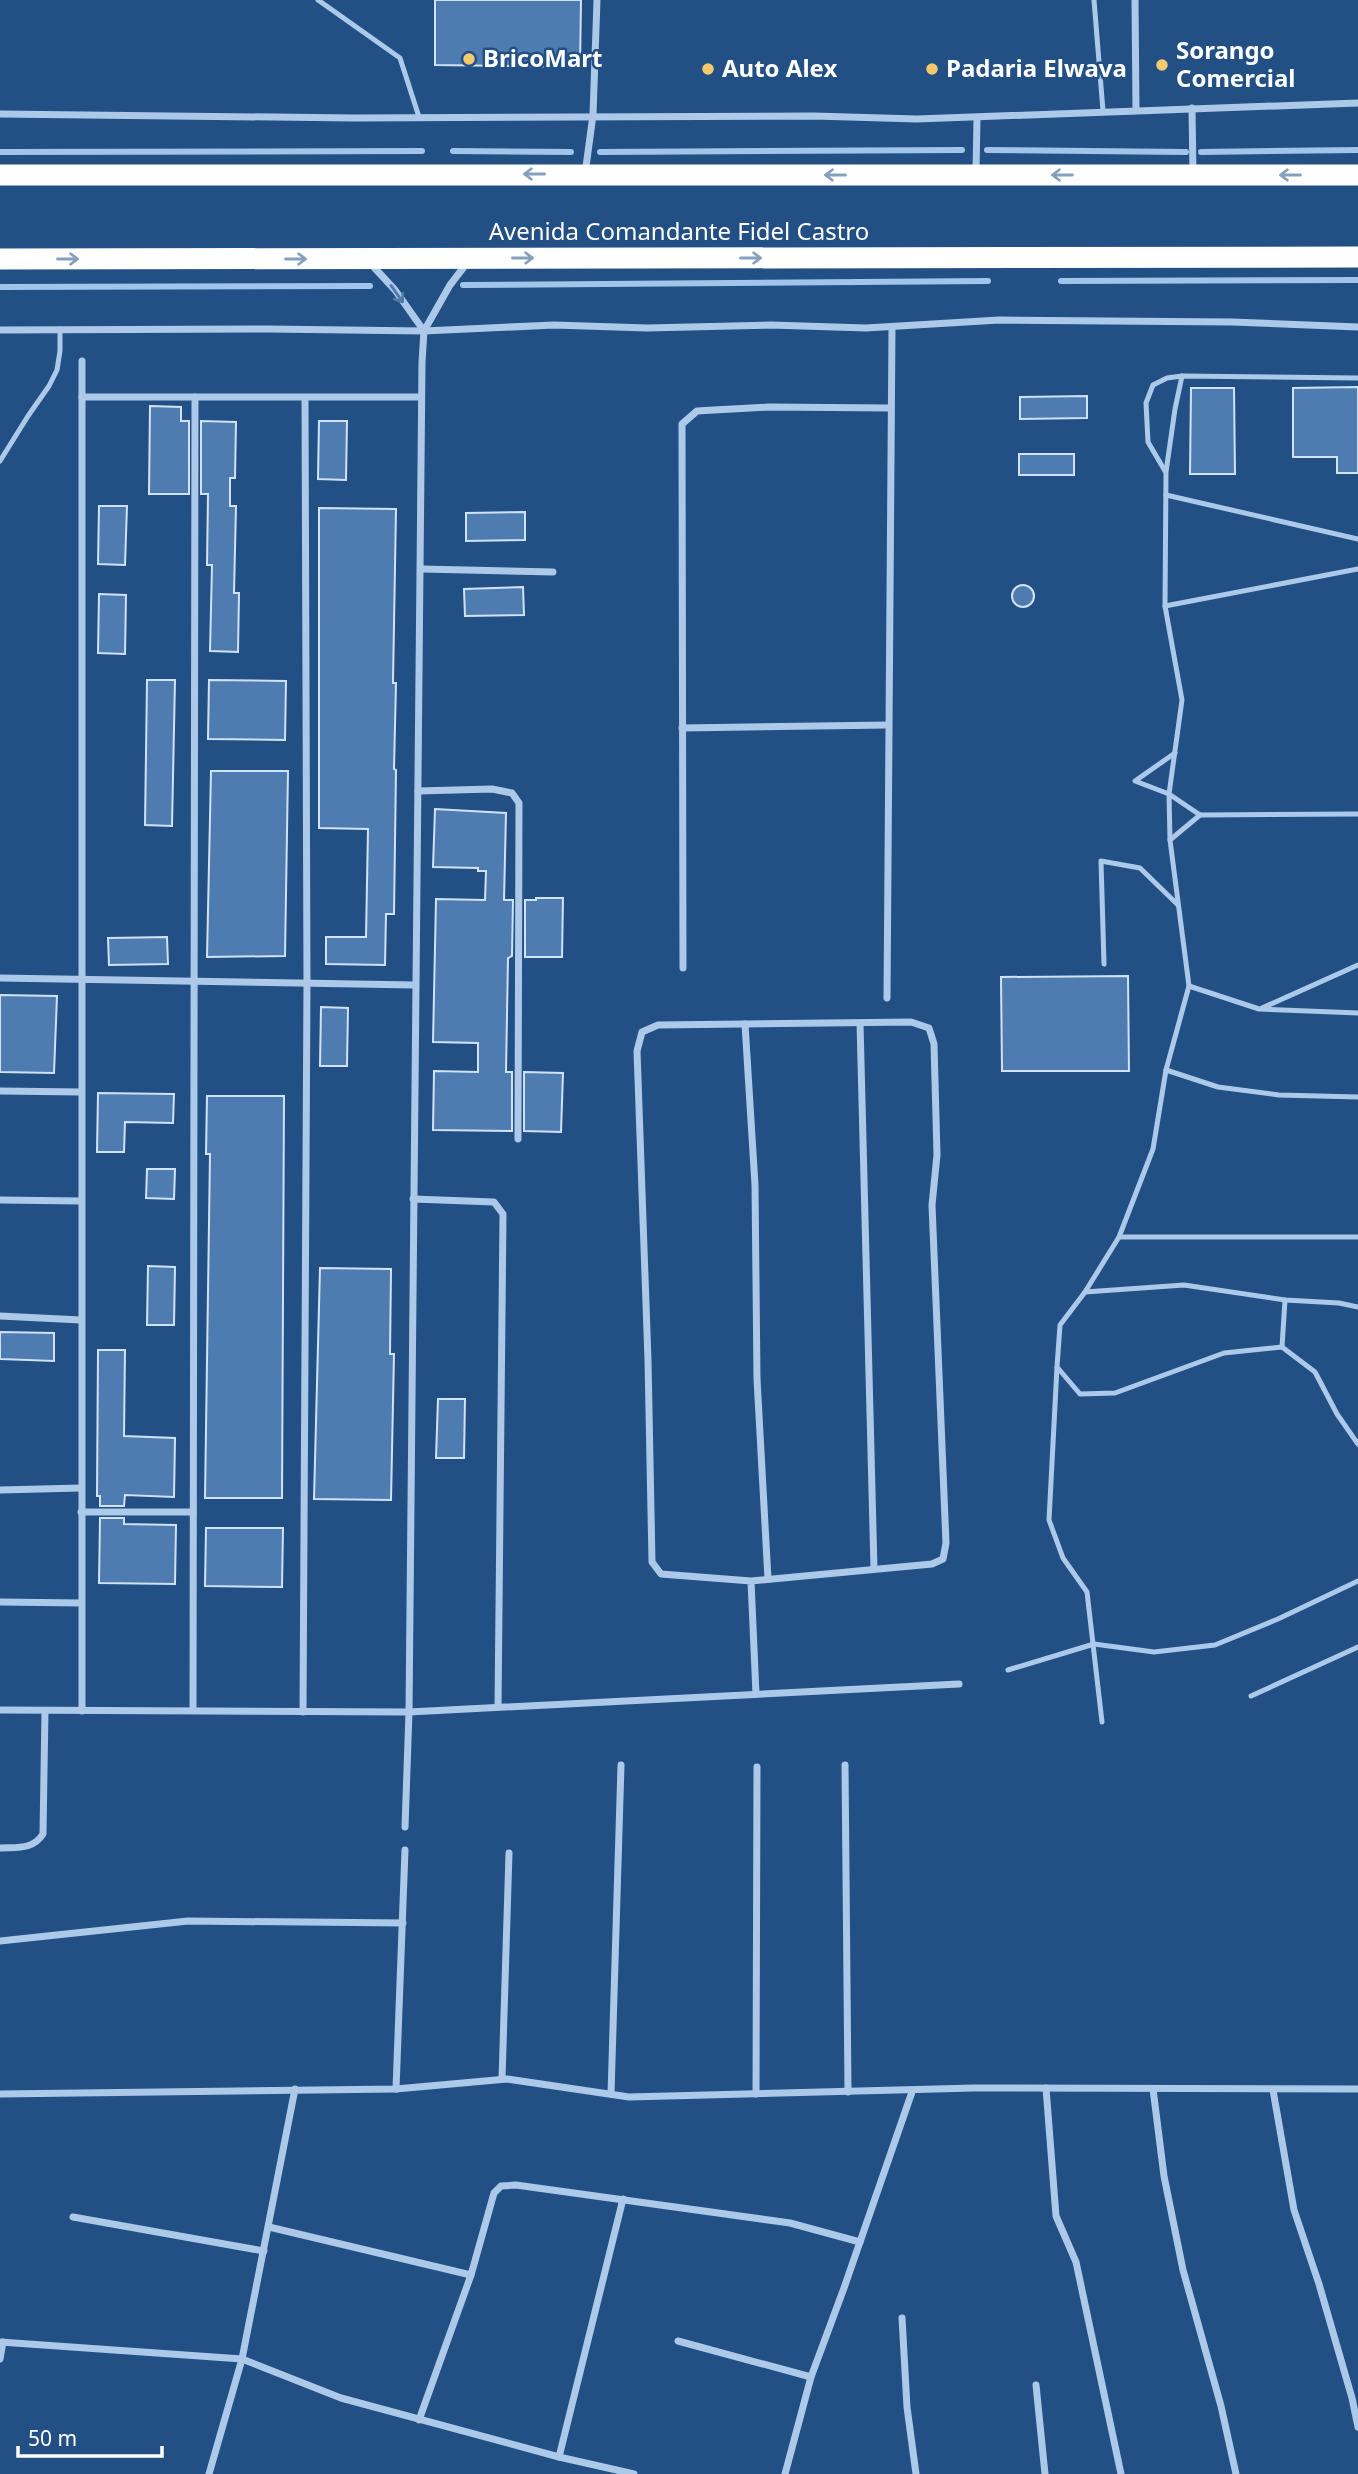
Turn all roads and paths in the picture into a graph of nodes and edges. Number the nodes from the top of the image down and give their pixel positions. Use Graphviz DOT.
graph roads {
  1 [pos="318,0"];
  2 [pos="597,0"];
  3 [pos="1094,0"];
  4 [pos="1135,0"];
  5 [pos="1358,103"];
  6 [pos="1192,108"];
  7 [pos="1136,110"];
  8 [pos="1103,111"];
  9 [pos="0,114"];
  10 [pos="593,115"];
  11 [pos="419,117"];
  12 [pos="977,119"];
  13 [pos="585,174"];
  14 [pos="0,175"];
  15 [pos="976,175"];
  16 [pos="1192,175"];
  17 [pos="1358,175"];
  18 [pos="1358,257"];
  19 [pos="0,258"];
  20 [pos="472,258"];
  21 [pos="367,259"];
  22 [pos="892,327"];
  23 [pos="1358,327"];
  24 [pos="60,329"];
  25 [pos="0,330"];
  26 [pos="424,331"];
  27 [pos="82,361"];
  28 [pos="1182,376"];
  29 [pos="1358,378"];
  30 [pos="82,397"];
  31 [pos="195,397"];
  32 [pos="305,397"];
  33 [pos="421,397"];
  34 [pos="890,408"];
  35 [pos="0,461"];
  36 [pos="1166,472"];
  37 [pos="1166,495"];
  38 [pos="1358,539"];
  39 [pos="421,569"];
  40 [pos="1358,569"];
  41 [pos="553,572"];
  42 [pos="1165,606"];
  43 [pos="888,725"];
  44 [pos="682,728"];
  45 [pos="1175,753"];
  46 [pos="418,791"];
  47 [pos="1169,794"];
  48 [pos="1358,814"];
  49 [pos="1200,815"];
  50 [pos="1170,841"];
  51 [pos="1178,905"];
  52 [pos="1104,964"];
  53 [pos="1358,965"];
  54 [pos="684,968"];
  55 [pos="0,978"];
  56 [pos="80,978"];
  57 [pos="194,980"];
  58 [pos="307,983"];
  59 [pos="414,985"];
  60 [pos="1189,986"];
  61 [pos="887,998"];
  62 [pos="1259,1009"];
  63 [pos="1358,1013"];
  64 [pos="860,1023"];
  65 [pos="745,1024"];
  66 [pos="1166,1070"];
  67 [pos="0,1091"];
  68 [pos="81,1092"];
  69 [pos="1358,1097"];
  70 [pos="518,1139"];
  71 [pos="413,1199"];
  72 [pos="0,1200"];
  73 [pos="81,1201"];
  74 [pos="1119,1237"];
  75 [pos="1358,1237"];
  76 [pos="1085,1292"];
  77 [pos="1285,1300"];
  78 [pos="1358,1307"];
  79 [pos="0,1316"];
  80 [pos="81,1321"];
  81 [pos="1282,1347"];
  82 [pos="1057,1367"];
  83 [pos="1358,1444"];
  84 [pos="81,1488"];
  85 [pos="0,1490"];
  86 [pos="81,1512"];
  87 [pos="193,1512"];
  88 [pos="874,1569"];
  89 [pos="768,1579"];
  90 [pos="751,1581"];
  91 [pos="1358,1581"];
  92 [pos="0,1602"];
  93 [pos="81,1603"];
  94 [pos="1094,1644"];
  95 [pos="1358,1647"];
  96 [pos="1008,1670"];
  97 [pos="959,1684"];
  98 [pos="756,1694"];
  99 [pos="1251,1696"];
  100 [pos="498,1707"];
  101 [pos="0,1710"];
  102 [pos="193,1710"];
  103 [pos="45,1711"];
  104 [pos="82,1711"];
  105 [pos="303,1712"];
  106 [pos="409,1712"];
  107 [pos="1102,1723"];
  108 [pos="621,1765"];
  109 [pos="845,1765"];
  110 [pos="757,1767"];
  111 [pos="405,1827"];
  112 [pos="0,1848"];
  113 [pos="405,1850"];
  114 [pos="509,1853"];
  115 [pos="402,1923"];
  116 [pos="0,1941"];
  117 [pos="502,2079"];
  118 [pos="1046,2088"];
  119 [pos="295,2089"];
  120 [pos="396,2089"];
  121 [pos="1153,2089"];
  122 [pos="1358,2089"];
  123 [pos="1273,2090"];
  124 [pos="848,2092"];
  125 [pos="912,2092"];
  126 [pos="0,2094"];
  127 [pos="611,2094"];
  128 [pos="756,2094"];
  129 [pos="623,2199"];
  130 [pos="73,2217"];
  131 [pos="269,2227"];
  132 [pos="860,2242"];
  133 [pos="264,2251"];
  134 [pos="471,2275"];
  135 [pos="902,2318"];
  136 [pos="678,2341"];
  137 [pos="1,2342"];
  138 [pos="0,2359"];
  139 [pos="242,2359"];
  140 [pos="811,2377"];
  141 [pos="1036,2385"];
  142 [pos="419,2420"];
  143 [pos="1358,2427"];
  144 [pos="559,2457"];
  145 [pos="209,2474"];
  146 [pos="634,2474"];
  147 [pos="785,2474"];
  148 [pos="916,2474"];
  149 [pos="1045,2474"];
  150 [pos="1121,2474"];
  151 [pos="1236,2474"];
  1 -- 11 [label="lane"];
  2 -- 10 [label="street"];
  3 -- 8 [label="lane"];
  4 -- 7 [label="street"];
  5 -- 6 [label="street"];
  6 -- 7 [label="street"];
  6 -- 16 [label="street"];
  7 -- 8 [label="street"];
  8 -- 12 [label="street"];
  9 -- 11 [label="street"];
  10 -- 11 [label="street"];
  10 -- 12 [label="street"];
  10 -- 13 [label="street"];
  12 -- 15 [label="street"];
  13 -- 14 [label="highway, one-way"];
  15 -- 13 [label="highway, one-way"];
  16 -- 15 [label="highway, one-way"];
  17 -- 16 [label="highway, one-way"];
  20 -- 18 [label="highway, Avenida Comandante Fidel Castro, one-way"];
  19 -- 21 [label="highway, Avenida Comandante Fidel Castro, one-way"];
  20 -- 21 [label="highway, Avenida Comandante Fidel Castro"];
  20 -- 26 [label="street"];
  21 -- 26 [label="street, one-way"];
  22 -- 23 [label="street"];
  22 -- 26 [label="street"];
  22 -- 34 [label="street"];
  24 -- 25 [label="street"];
  24 -- 26 [label="street"];
  24 -- 35 [label="lane"];
  26 -- 33 [label="street"];
  27 -- 30 [label="street"];
  28 -- 29 [label="lane"];
  28 -- 36 [label="lane"];
  28 -- 36 [label="lane"];
  30 -- 31 [label="street"];
  30 -- 56 [label="street"];
  31 -- 32 [label="street"];
  31 -- 57 [label="street"];
  32 -- 33 [label="street"];
  32 -- 58 [label="street"];
  33 -- 39 [label="street"];
  34 -- 43 [label="street"];
  34 -- 44 [label="street"];
  36 -- 37 [label="lane"];
  37 -- 38 [label="lane"];
  37 -- 42 [label="lane"];
  39 -- 41 [label="street"];
  39 -- 46 [label="street"];
  40 -- 42 [label="lane"];
  42 -- 45 [label="lane"];
  43 -- 44 [label="street"];
  43 -- 61 [label="street"];
  44 -- 54 [label="street"];
  45 -- 47 [label="lane"];
  45 -- 47 [label="lane"];
  46 -- 59 [label="street"];
  46 -- 70 [label="street"];
  47 -- 49 [label="lane"];
  47 -- 50 [label="lane"];
  48 -- 49 [label="lane"];
  49 -- 50 [label="lane"];
  50 -- 51 [label="lane"];
  51 -- 52 [label="lane"];
  51 -- 60 [label="lane"];
  53 -- 62 [label="lane"];
  55 -- 56 [label="street"];
  56 -- 57 [label="street"];
  56 -- 68 [label="street"];
  57 -- 58 [label="street"];
  57 -- 87 [label="street"];
  58 -- 59 [label="street"];
  58 -- 105 [label="street"];
  59 -- 71 [label="street"];
  60 -- 62 [label="lane"];
  60 -- 66 [label="lane"];
  62 -- 63 [label="lane"];
  64 -- 65 [label="street"];
  64 -- 88 [label="street"];
  64 -- 88 [label="street"];
  65 -- 89 [label="street"];
  65 -- 90 [label="street"];
  66 -- 69 [label="lane"];
  66 -- 74 [label="lane"];
  67 -- 68 [label="street"];
  68 -- 73 [label="street"];
  71 -- 100 [label="street"];
  71 -- 106 [label="street"];
  72 -- 73 [label="street"];
  73 -- 80 [label="street"];
  74 -- 75 [label="lane"];
  74 -- 76 [label="lane"];
  76 -- 77 [label="lane"];
  76 -- 82 [label="lane"];
  77 -- 78 [label="lane"];
  77 -- 81 [label="lane"];
  79 -- 80 [label="street"];
  80 -- 84 [label="street"];
  81 -- 82 [label="lane"];
  81 -- 83 [label="lane"];
  82 -- 94 [label="lane"];
  84 -- 85 [label="street"];
  84 -- 86 [label="street"];
  86 -- 87 [label="street"];
  86 -- 93 [label="street"];
  87 -- 102 [label="street"];
  88 -- 89 [label="street"];
  89 -- 90 [label="street"];
  90 -- 98 [label="street"];
  91 -- 94 [label="lane"];
  92 -- 93 [label="street"];
  93 -- 104 [label="street"];
  94 -- 96 [label="lane"];
  94 -- 107 [label="lane"];
  95 -- 99 [label="lane"];
  97 -- 98 [label="street"];
  98 -- 100 [label="street"];
  100 -- 106 [label="street"];
  101 -- 103 [label="street"];
  102 -- 104 [label="street"];
  102 -- 105 [label="street"];
  103 -- 104 [label="street"];
  103 -- 112 [label="street"];
  105 -- 106 [label="street"];
  106 -- 111 [label="street"];
  108 -- 127 [label="street"];
  109 -- 124 [label="street"];
  110 -- 128 [label="street"];
  113 -- 115 [label="street"];
  114 -- 117 [label="street"];
  115 -- 116 [label="street"];
  115 -- 120 [label="street"];
  117 -- 120 [label="street"];
  117 -- 127 [label="street"];
  118 -- 121 [label="street"];
  118 -- 125 [label="street"];
  118 -- 150 [label="street"];
  119 -- 120 [label="street"];
  119 -- 126 [label="street"];
  119 -- 131 [label="street"];
  121 -- 123 [label="street"];
  121 -- 151 [label="street"];
  122 -- 123 [label="street"];
  123 -- 143 [label="street"];
  124 -- 125 [label="street"];
  124 -- 128 [label="street"];
  125 -- 132 [label="street"];
  127 -- 128 [label="street"];
  129 -- 132 [label="street"];
  129 -- 134 [label="street"];
  129 -- 144 [label="street"];
  130 -- 133 [label="street"];
  131 -- 133 [label="street"];
  131 -- 134 [label="street"];
  132 -- 140 [label="street"];
  133 -- 139 [label="street"];
  134 -- 142 [label="street"];
  135 -- 148 [label="street"];
  136 -- 140 [label="street"];
  137 -- 138 [label="street"];
  137 -- 139 [label="street"];
  139 -- 142 [label="street"];
  139 -- 145 [label="street"];
  140 -- 147 [label="street"];
  141 -- 149 [label="street"];
  142 -- 144 [label="street"];
  144 -- 146 [label="street"];
}
